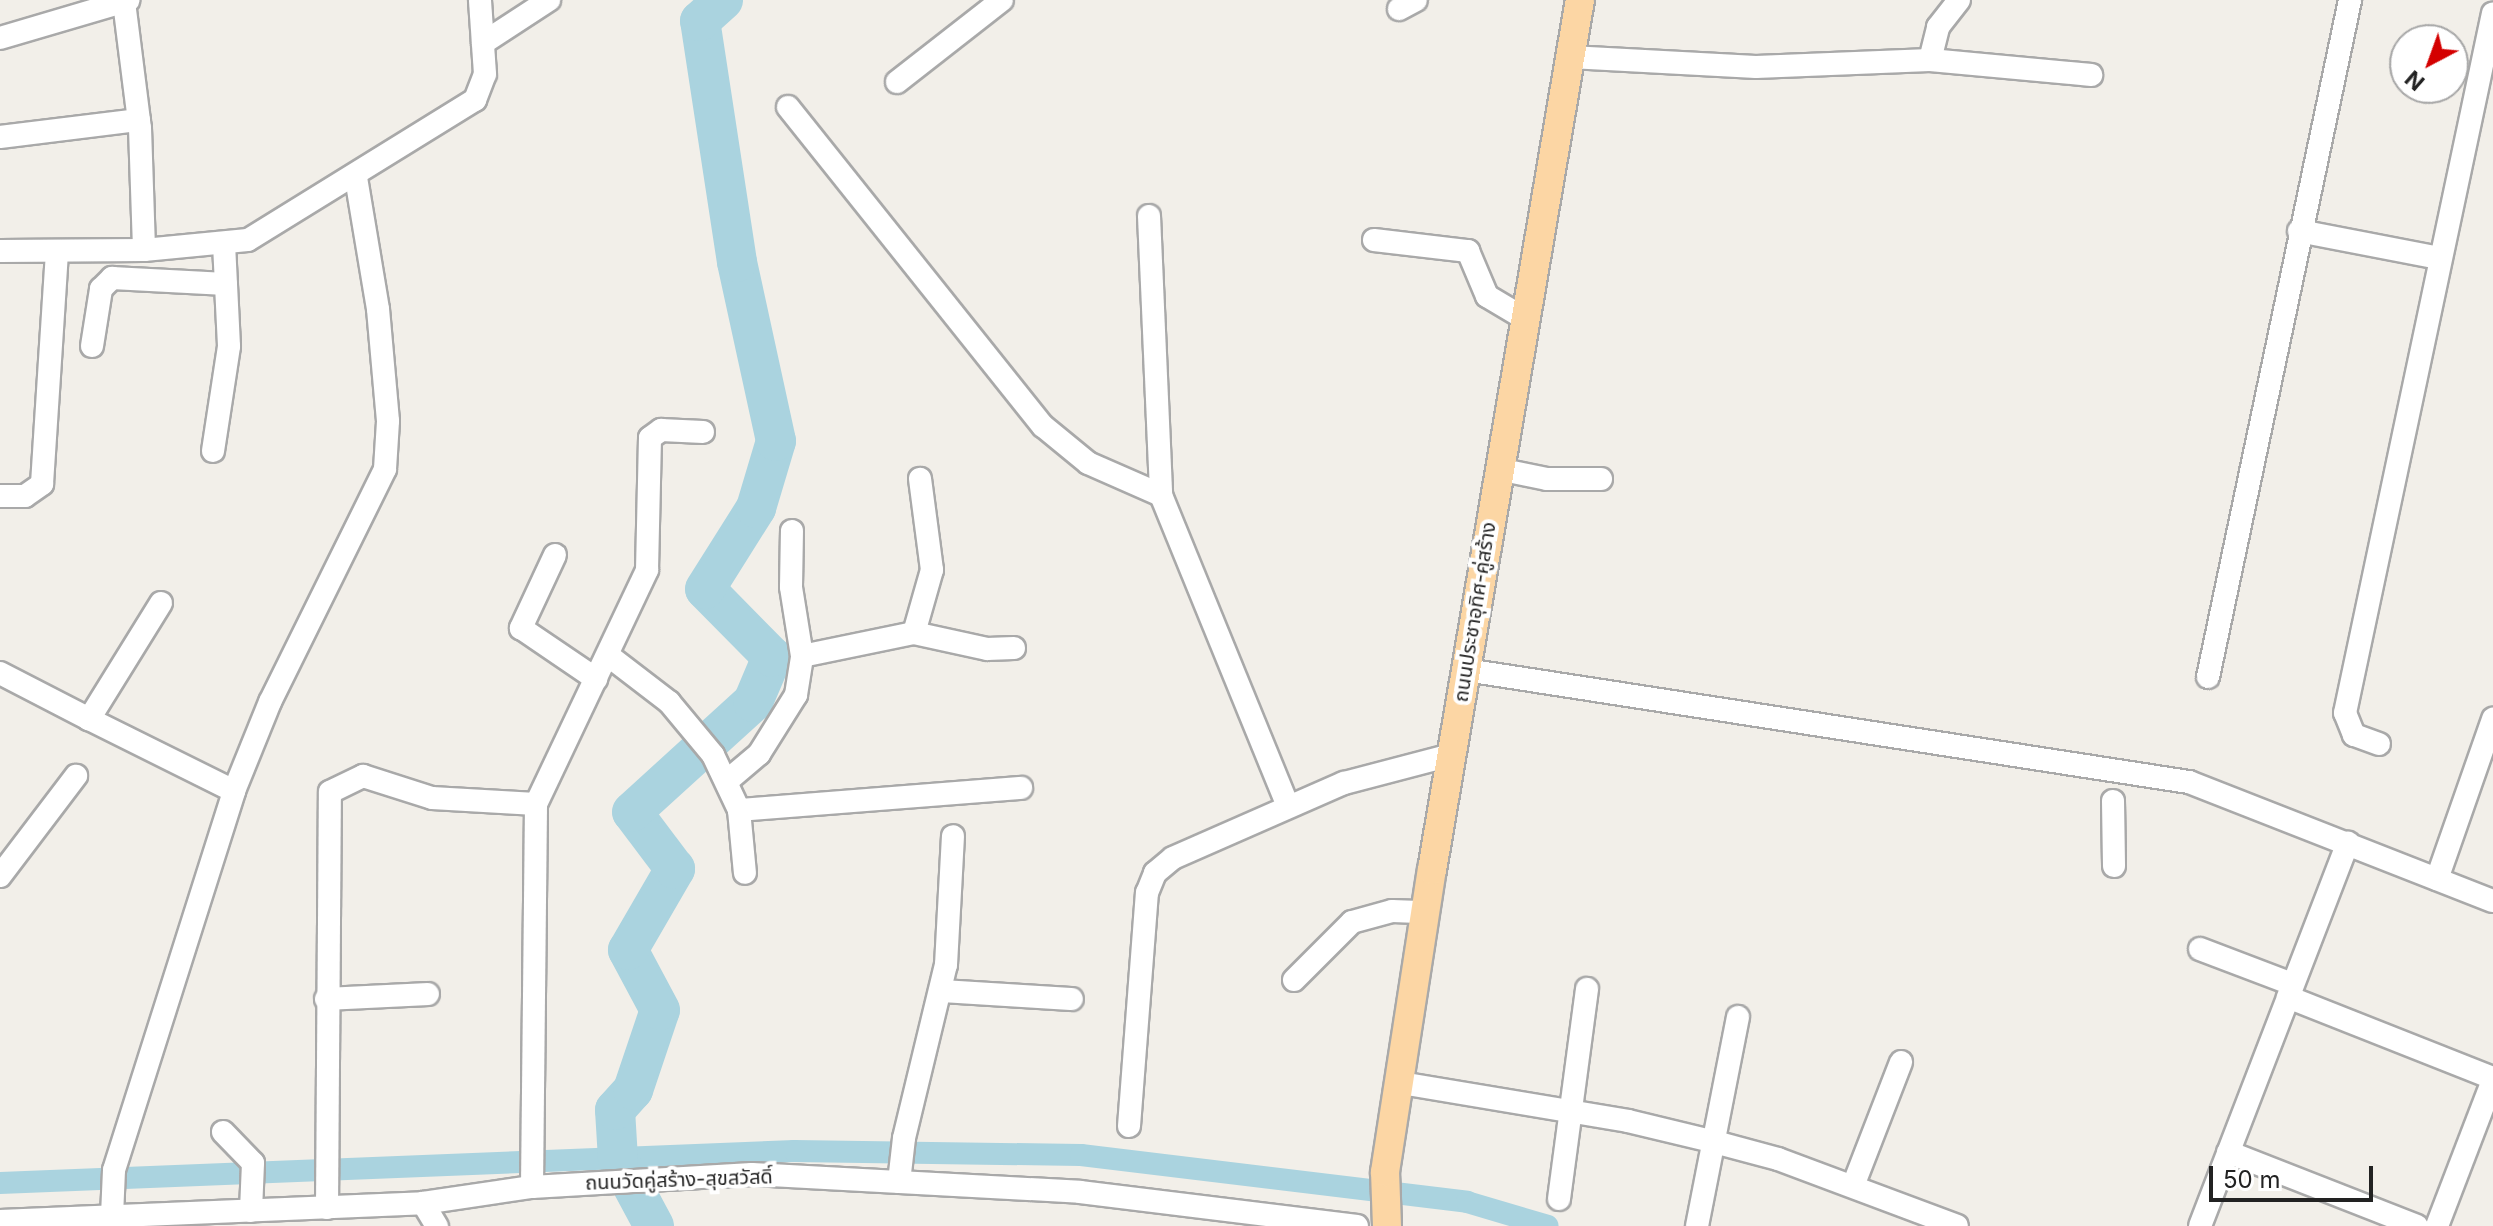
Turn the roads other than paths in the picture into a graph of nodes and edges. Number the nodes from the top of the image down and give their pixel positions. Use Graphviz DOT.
graph roads {
  1 [pos="480,0"];
  2 [pos="549,0"];
  3 [pos="1002,0"];
  4 [pos="1580,0"];
  5 [pos="1959,0"];
  6 [pos="2350,0"];
  7 [pos="126,1"];
  8 [pos="2493,13"];
  9 [pos="0,38"];
  10 [pos="483,43"];
  11 [pos="1570,57"];
  12 [pos="1930,60"];
  13 [pos="2091,75"];
  14 [pos="897,82"];
  15 [pos="788,107"];
  16 [pos="139,120"];
  17 [pos="0,137"];
  18 [pos="356,178"];
  19 [pos="1149,216"];
  20 [pos="2299,231"];
  21 [pos="1374,240"];
  22 [pos="224,244"];
  23 [pos="144,250"];
  24 [pos="0,251"];
  25 [pos="57,251"];
  26 [pos="2439,258"];
  27 [pos="226,284"];
  28 [pos="1524,318"];
  29 [pos="92,346"];
  30 [pos="703,432"];
  31 [pos="213,451"];
  32 [pos="1498,469"];
  33 [pos="920,479"];
  34 [pos="1601,479"];
  35 [pos="1161,495"];
  36 [pos="0,496"];
  37 [pos="792,531"];
  38 [pos="555,555"];
  39 [pos="161,603"];
  40 [pos="914,633"];
  41 [pos="1014,648"];
  42 [pos="609,656"];
  43 [pos="802,656"];
  44 [pos="1466,670"];
  45 [pos="0,673"];
  46 [pos="2208,677"];
  47 [pos="596,679"];
  48 [pos="89,719"];
  49 [pos="2492,723"];
  50 [pos="2379,744"];
  51 [pos="1451,755"];
  52 [pos="2115,766"];
  53 [pos="76,776"];
  54 [pos="727,781"];
  55 [pos="1021,788"];
  56 [pos="234,791"];
  57 [pos="536,804"];
  58 [pos="1288,806"];
  59 [pos="739,810"];
  60 [pos="953,836"];
  61 [pos="2348,843"];
  62 [pos="2114,866"];
  63 [pos="745,873"];
  64 [pos="0,876"];
  65 [pos="2437,879"];
  66 [pos="2493,901"];
  67 [pos="1426,912"];
  68 [pos="2200,949"];
  69 [pos="1294,980"];
  70 [pos="1587,989"];
  71 [pos="2290,990"];
  72 [pos="941,991"];
  73 [pos="428,994"];
  74 [pos="326,999"];
  75 [pos="1072,999"];
  76 [pos="1738,1017"];
  77 [pos="1901,1062"];
  78 [pos="2493,1079"];
  79 [pos="1401,1083"];
  80 [pos="1569,1112"];
  81 [pos="1129,1126"];
  82 [pos="223,1132"];
  83 [pos="1711,1141"];
  84 [pos="2228,1152"];
  85 [pos="901,1173"];
  86 [pos="1853,1186"];
  87 [pos="532,1187"];
  88 [pos="252,1191"];
  89 [pos="332,1198"];
  90 [pos="1559,1199"];
  91 [pos="423,1203"];
  92 [pos="1384,1214"];
  93 [pos="138,1219"];
  94 [pos="0,1221"];
  95 [pos="437,1226"];
  96 [pos="1357,1226"];
  97 [pos="1697,1226"];
  98 [pos="1957,1226"];
  99 [pos="2200,1226"];
  100 [pos="2417,1226"];
  101 [pos="2437,1226"];
  1 -- 10 [label="street"];
  2 -- 10 [label="street"];
  3 -- 14 [label="street"];
  4 -- 11 [label="main road, ถนนประชาอุทิศ-คู่สร้าง"];
  5 -- 12 [label="street"];
  6 -- 20 [label="street"];
  7 -- 9 [label="street"];
  7 -- 16 [label="street"];
  8 -- 26 [label="street"];
  10 -- 18 [label="street"];
  11 -- 12 [label="street"];
  11 -- 28 [label="main road, ถนนประชาอุทิศ-คู่สร้าง"];
  12 -- 13 [label="street"];
  15 -- 35 [label="street"];
  16 -- 17 [label="street"];
  16 -- 23 [label="street"];
  18 -- 22 [label="street"];
  18 -- 56 [label="street"];
  19 -- 35 [label="street"];
  20 -- 26 [label="street"];
  20 -- 46 [label="street"];
  21 -- 28 [label="street"];
  22 -- 23 [label="street"];
  22 -- 27 [label="street"];
  23 -- 25 [label="street"];
  24 -- 25 [label="street"];
  25 -- 36 [label="street"];
  26 -- 50 [label="street"];
  27 -- 29 [label="street"];
  27 -- 31 [label="street"];
  28 -- 32 [label="main road, ถนนประชาอุทิศ-คู่สร้าง"];
  30 -- 42 [label="street"];
  32 -- 34 [label="street"];
  32 -- 44 [label="main road, ถนนประชาอุทิศ-คู่สร้าง"];
  33 -- 40 [label="street"];
  35 -- 58 [label="street"];
  37 -- 43 [label="street"];
  38 -- 47 [label="street"];
  39 -- 48 [label="street"];
  40 -- 41 [label="street"];
  40 -- 43 [label="street"];
  42 -- 47 [label="street"];
  42 -- 54 [label="street"];
  43 -- 54 [label="street"];
  44 -- 51 [label="main road, ถนนประชาอุทิศ-คู่สร้าง"];
  44 -- 52 [label="street"];
  45 -- 48 [label="street"];
  47 -- 57 [label="street"];
  48 -- 56 [label="street"];
  49 -- 65 [label="street"];
  51 -- 58 [label="street"];
  51 -- 67 [label="main road, ถนนประชาอุทิศ-คู่สร้าง"];
  52 -- 61 [label="street"];
  52 -- 62 [label="street"];
  53 -- 64 [label="street"];
  54 -- 59 [label="street"];
  55 -- 59 [label="street"];
  56 -- 93 [label="street"];
  57 -- 74 [label="street"];
  57 -- 87 [label="street"];
  58 -- 81 [label="street"];
  59 -- 63 [label="street"];
  60 -- 72 [label="street"];
  61 -- 65 [label="street"];
  61 -- 71 [label="street"];
  65 -- 66 [label="street"];
  67 -- 69 [label="street"];
  67 -- 79 [label="main road, ถนนประชาอุทิศ-คู่สร้าง"];
  68 -- 71 [label="street"];
  70 -- 80 [label="street"];
  71 -- 78 [label="street"];
  71 -- 84 [label="street"];
  72 -- 75 [label="street"];
  72 -- 85 [label="street"];
  73 -- 74 [label="street"];
  74 -- 89 [label="street"];
  76 -- 83 [label="street"];
  77 -- 86 [label="street"];
  78 -- 101 [label="street"];
  79 -- 80 [label="street"];
  79 -- 92 [label="main road, ถนนประชาอุทิศ-คู่สร้าง"];
  80 -- 83 [label="street"];
  80 -- 90 [label="street"];
  82 -- 88 [label="street"];
  83 -- 86 [label="street"];
  83 -- 97 [label="street"];
  84 -- 99 [label="street"];
  84 -- 100 [label="street"];
  85 -- 87 [label="street, ถนนวัดคู่สร้าง-สุขสวัสดิ์"];
  85 -- 96 [label="street, ถนนวัดคู่สร้าง-สุขสวัสดิ์"];
  86 -- 98 [label="street"];
  87 -- 91 [label="street, ถนนวัดคู่สร้าง-สุขสวัสดิ์"];
  88 -- 89 [label="street, ถนนวัดคู่สร้าง-สุขสวัสดิ์"];
  88 -- 93 [label="street, ถนนวัดคู่สร้าง-สุขสวัสดิ์"];
  89 -- 91 [label="street, ถนนวัดคู่สร้าง-สุขสวัสดิ์"];
  91 -- 95 [label="street"];
  93 -- 94 [label="street, ถนนวัดคู่สร้าง-สุขสวัสดิ์"];
}
